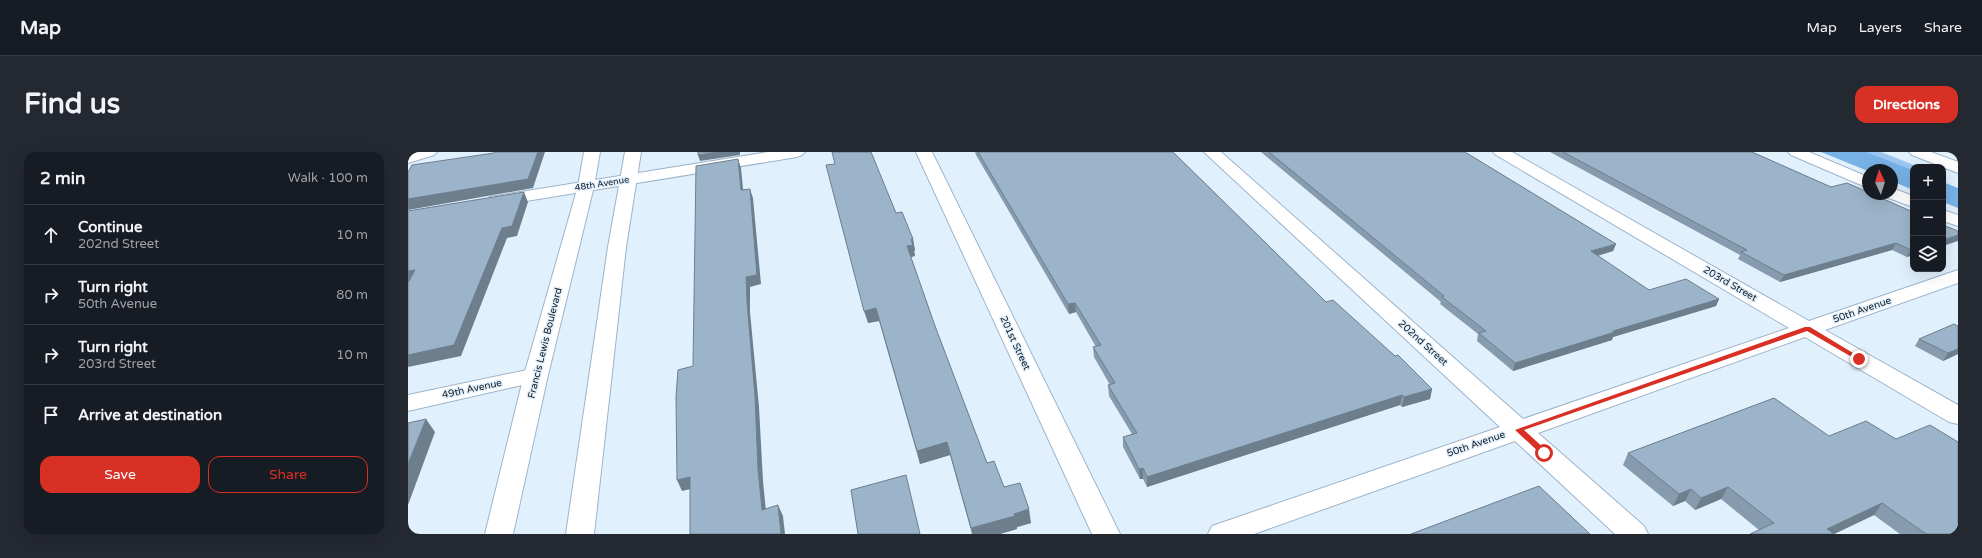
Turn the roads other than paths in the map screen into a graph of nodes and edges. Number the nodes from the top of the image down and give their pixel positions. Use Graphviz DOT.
graph roads {
  1 [pos="429,152"];
  2 [pos="592,152"];
  3 [pos="633,152"];
  4 [pos="797,152"];
  5 [pos="924,152"];
  6 [pos="1212,152"];
  7 [pos="1501,152"];
  8 [pos="1796,152"];
  9 [pos="1916,152"];
  10 [pos="408,158"];
  11 [pos="1958,168"];
  12 [pos="628,180"];
  13 [pos="1862,180"];
  14 [pos="586,186"];
  15 [pos="1898,196"];
  16 [pos="1910,201"];
  17 [pos="484,203"];
  18 [pos="1946,216"];
  19 [pos="1958,221"];
  20 [pos="1958,276"];
  21 [pos="1807,329"];
  22 [pos="536,375"];
  23 [pos="408,403"];
  24 [pos="1958,416"];
  25 [pos="1518,430"];
  26 [pos="498,534"];
  27 [pos="580,534"];
  28 [pos="1106,534"];
  29 [pos="1222,534"];
  30 [pos="1634,534"];
  1 -- 10 [label="main road"];
  2 -- 14 [label="main road, Francis Lewis Boulevard"];
  3 -- 12 [label="main road"];
  4 -- 12 [label="main road, 48th Avenue"];
  5 -- 28 [label="main road, 201st Street"];
  6 -- 25 [label="main road, 202nd Street"];
  7 -- 21 [label="main road, 203rd Street"];
  8 -- 13 [label="main road"];
  9 -- 11 [label="main road"];
  12 -- 14 [label="main road, 48th Avenue"];
  12 -- 27 [label="main road"];
  14 -- 17 [label="main road, 48th Avenue"];
  14 -- 22 [label="main road, Francis Lewis Boulevard"];
  15 -- 16 [label="main road"];
  18 -- 19 [label="main road"];
  20 -- 21 [label="main road, 50th Avenue"];
  21 -- 24 [label="main road, 203rd Street"];
  21 -- 25 [label="main road, 50th Avenue"];
  22 -- 23 [label="main road, 49th Avenue"];
  22 -- 26 [label="main road, Francis Lewis Boulevard"];
  25 -- 29 [label="main road, 50th Avenue"];
  25 -- 30 [label="main road, 202nd Street"];
}
